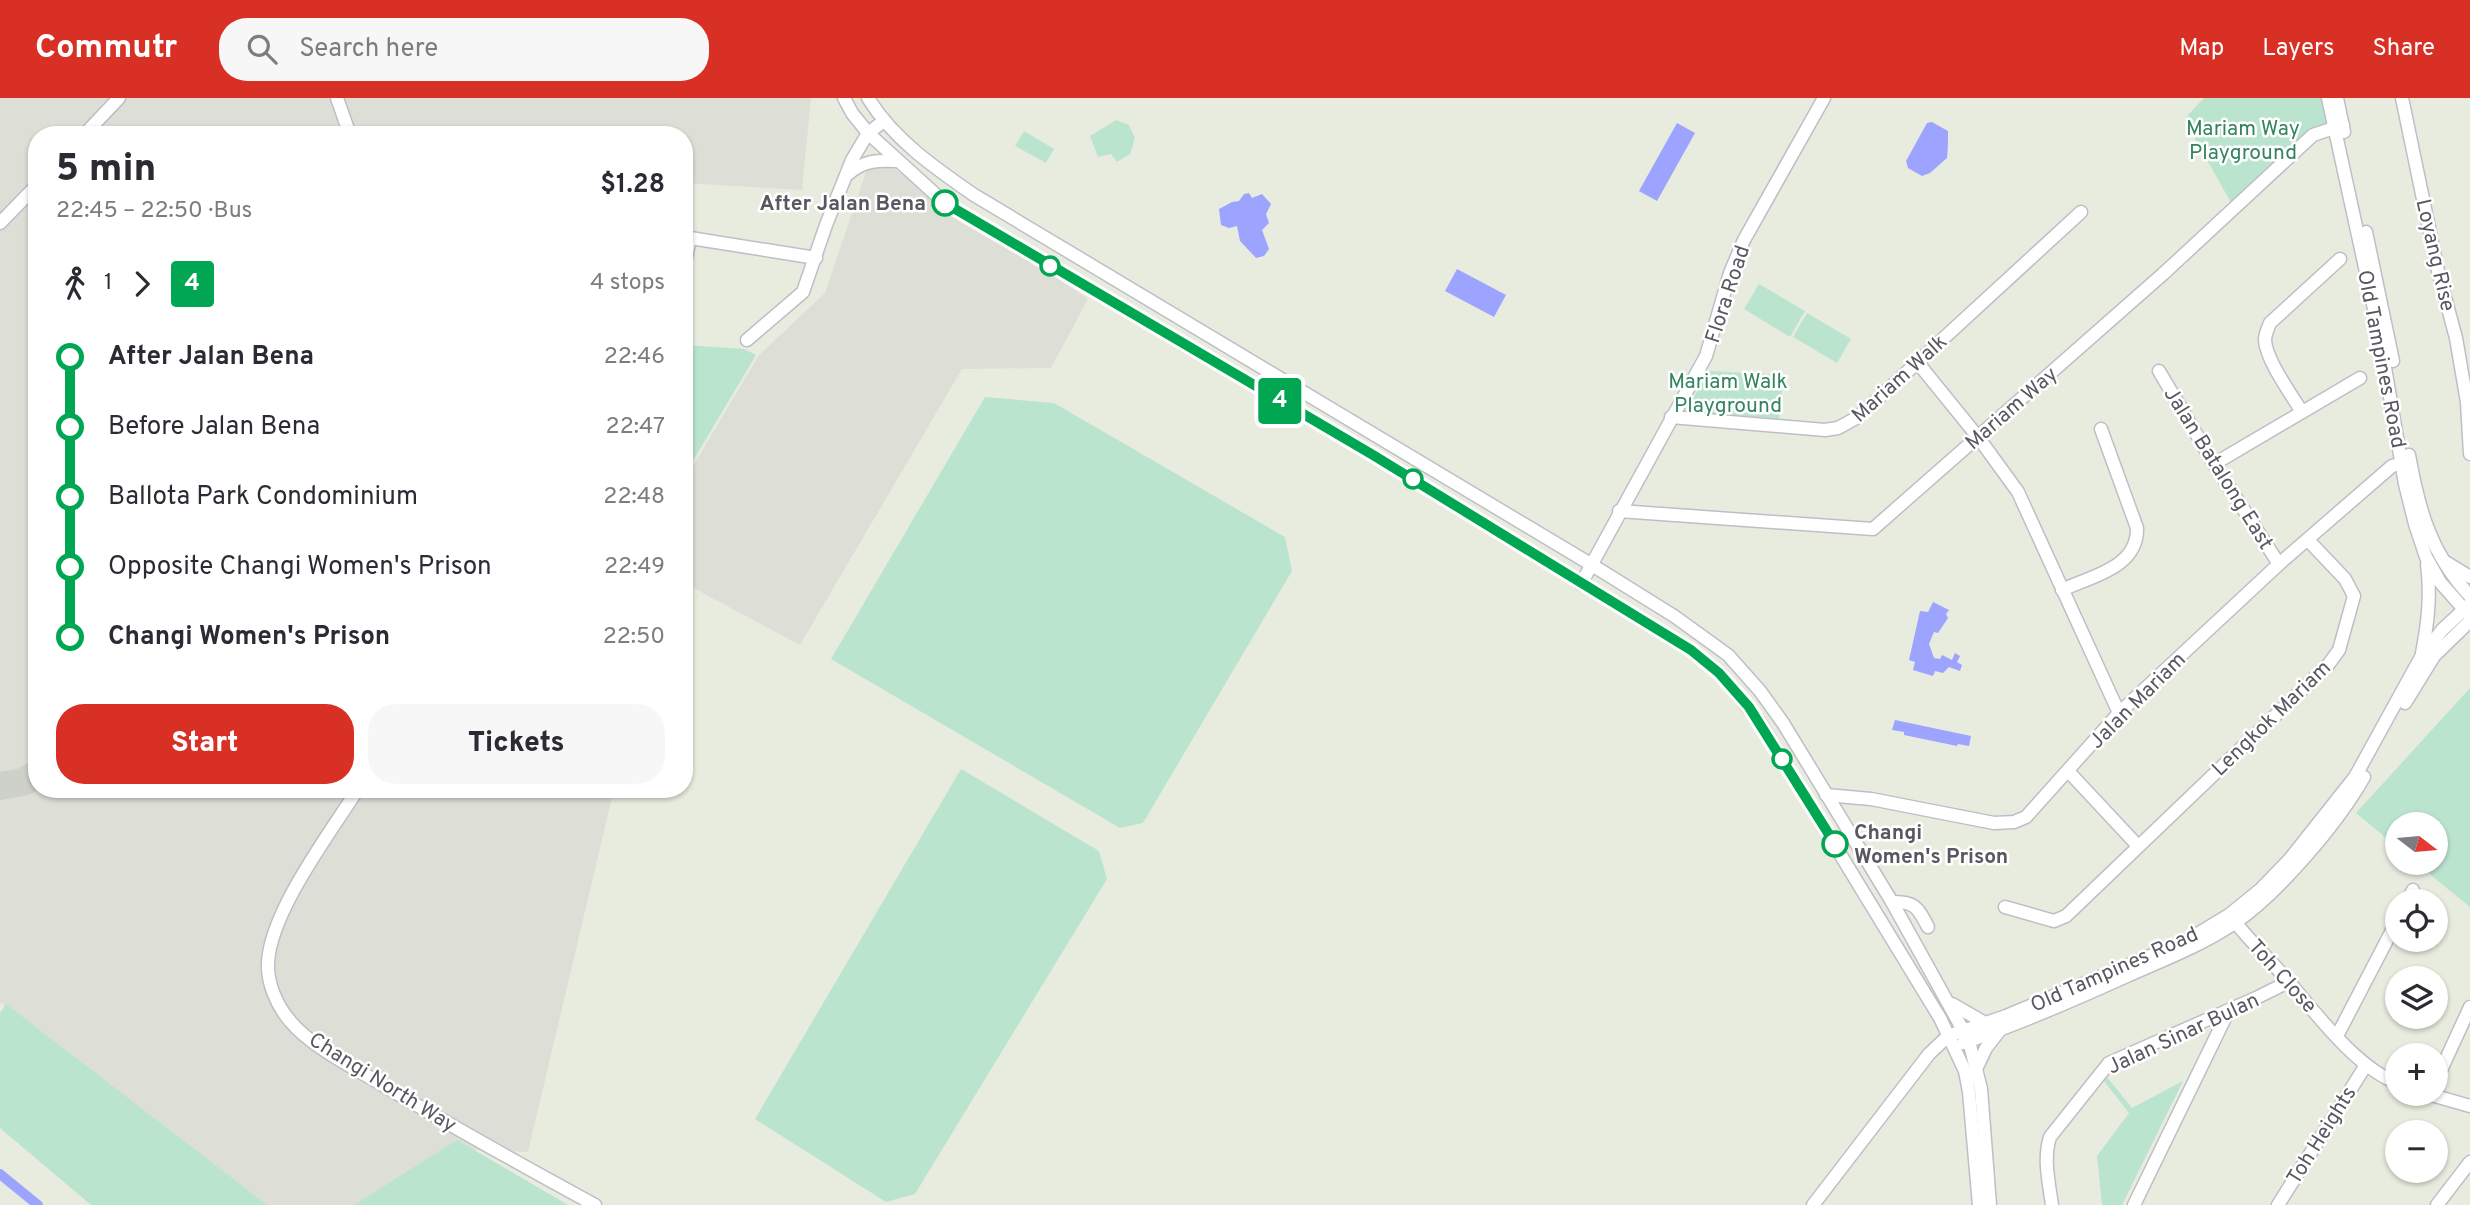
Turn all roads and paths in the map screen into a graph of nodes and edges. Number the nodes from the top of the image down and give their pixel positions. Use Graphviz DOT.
graph roads {
  1 [pos="118,98"];
  2 [pos="337,98"];
  3 [pos="844,98"];
  4 [pos="867,98"];
  5 [pos="1824,98"];
  6 [pos="2328,98"];
  7 [pos="2337,98"];
  8 [pos="2402,98"];
  9 [pos="884,121"];
  10 [pos="92,126"];
  11 [pos="347,126"];
  12 [pos="2338,126"];
  13 [pos="868,133"];
  14 [pos="897,161"];
  15 [pos="846,176"];
  16 [pos="28,194"];
  17 [pos="2081,212"];
  18 [pos="0,223"];
  19 [pos="693,239"];
  20 [pos="816,258"];
  21 [pos="2340,259"];
  22 [pos="747,340"];
  23 [pos="1234,349"];
  24 [pos="1918,363"];
  25 [pos="2159,371"];
  26 [pos="1233,374"];
  27 [pos="2360,378"];
  28 [pos="2468,401"];
  29 [pos="2302,412"];
  30 [pos="1671,417"];
  31 [pos="2101,429"];
  32 [pos="1978,438"];
  33 [pos="2470,454"];
  34 [pos="2406,461"];
  35 [pos="2214,464"];
  36 [pos="1619,511"];
  37 [pos="2308,540"];
  38 [pos="2426,557"];
  39 [pos="2441,559"];
  40 [pos="2279,564"];
  41 [pos="1592,565"];
  42 [pos="2470,577"];
  43 [pos="1581,584"];
  44 [pos="2062,590"];
  45 [pos="2470,596"];
  46 [pos="2468,613"];
  47 [pos="2421,657"];
  48 [pos="2119,713"];
  49 [pos="2067,771"];
  50 [pos="1826,795"];
  51 [pos="352,798"];
  52 [pos="2138,846"];
  53 [pos="1892,902"];
  54 [pos="2005,907"];
  55 [pos="2232,919"];
  56 [pos="1928,927"];
  57 [pos="2385,944"];
  58 [pos="2288,982"];
  59 [pos="1949,1002"];
  60 [pos="2470,1007"];
  61 [pos="2229,1010"];
  62 [pos="1985,1023"];
  63 [pos="2002,1027"];
  64 [pos="1967,1035"];
  65 [pos="2337,1036"];
  66 [pos="1950,1041"];
  67 [pos="2448,1055"];
  68 [pos="2365,1065"];
  69 [pos="1977,1067"];
  70 [pos="2385,1078"];
  71 [pos="2448,1100"];
  72 [pos="2470,1106"];
  73 [pos="2470,1163"];
  74 [pos="595,1205"];
  75 [pos="1813,1205"];
  76 [pos="1979,1205"];
  77 [pos="1990,1205"];
  78 [pos="2052,1205"];
  79 [pos="2134,1205"];
  80 [pos="2277,1205"];
  81 [pos="2437,1205"];
  1 -- 10 [label="street"];
  2 -- 11 [label="street"];
  3 -- 13 [label="street"];
  4 -- 9 [label="street"];
  5 -- 30 [label="street, Flora Road"];
  6 -- 12 [label="street, Old Tampines Road"];
  7 -- 12 [label="street, Old Tampines Road"];
  8 -- 28 [label="street, Loyang Rise"];
  9 -- 13 [label="street"];
  9 -- 23 [label="street"];
  12 -- 32 [label="street, Mariam Way"];
  12 -- 34 [label="street, Old Tampines Road"];
  13 -- 14 [label="street"];
  13 -- 15 [label="street"];
  14 -- 15 [label="street"];
  14 -- 26 [label="street"];
  15 -- 20 [label="street"];
  16 -- 18 [label="street"];
  17 -- 24 [label="street, Mariam Walk"];
  19 -- 20 [label="street"];
  20 -- 22 [label="street"];
  21 -- 29 [label="street"];
  23 -- 26 [label="street"];
  23 -- 41 [label="street"];
  24 -- 30 [label="street, Mariam Walk"];
  24 -- 32 [label="street"];
  25 -- 35 [label="street, Jalan Batalong East"];
  26 -- 43 [label="street"];
  27 -- 29 [label="street"];
  28 -- 33 [label="street, Loyang Rise"];
  29 -- 35 [label="street"];
  30 -- 36 [label="street"];
  31 -- 44 [label="street"];
  32 -- 36 [label="street, Mariam Way"];
  32 -- 44 [label="street"];
  34 -- 37 [label="street, Jalan Mariam"];
  34 -- 38 [label="street, Old Tampines Road"];
  34 -- 39 [label="street, Old Tampines Road"];
  35 -- 40 [label="street, Jalan Batalong East"];
  36 -- 41 [label="street"];
  37 -- 40 [label="street, Jalan Mariam"];
  37 -- 52 [label="street, Lengkok Mariam"];
  38 -- 46 [label="street, Old Tampines Road"];
  38 -- 47 [label="street"];
  39 -- 42 [label="street"];
  39 -- 45 [label="street, Old Tampines Road"];
  40 -- 48 [label="street, Jalan Mariam"];
  41 -- 43 [label="street"];
  41 -- 50 [label="street"];
  43 -- 66 [label="street"];
  44 -- 48 [label="street"];
  46 -- 47 [label="street, Old Tampines Road"];
  46 -- 55 [label="street, Old Tampines Road"];
  47 -- 55 [label="street, Old Tampines Road"];
  48 -- 49 [label="street, Jalan Mariam"];
  49 -- 50 [label="street, Jalan Mariam"];
  49 -- 52 [label="street"];
  50 -- 53 [label="street"];
  51 -- 74 [label="street, Changi North Way"];
  52 -- 54 [label="street, Lengkok Mariam"];
  53 -- 56 [label="street"];
  53 -- 59 [label="street"];
  55 -- 58 [label="street, Toh Close"];
  55 -- 62 [label="street, Old Tampines Road"];
  55 -- 63 [label="street, Old Tampines Road"];
  57 -- 65 [label="street, Toh Close"];
  58 -- 61 [label="street, Jalan Sinar Bulan"];
  58 -- 65 [label="street, Toh Close"];
  59 -- 62 [label="street"];
  59 -- 64 [label="street"];
  60 -- 67 [label="street"];
  61 -- 78 [label="street, Jalan Sinar Bulan"];
  61 -- 79 [label="street"];
  62 -- 64 [label="street, Old Tampines Road"];
  63 -- 64 [label="street, Old Tampines Road"];
  63 -- 69 [label="street"];
  64 -- 66 [label="street, Old Tampines Road"];
  64 -- 69 [label="street"];
  65 -- 68 [label="street, Toh Close"];
  66 -- 75 [label="street"];
  66 -- 76 [label="street"];
  68 -- 70 [label="street, Toh Close"];
  68 -- 80 [label="street, Toh Heights"];
  69 -- 77 [label="street"];
  71 -- 72 [label="street"];
  73 -- 81 [label="street"];
}
